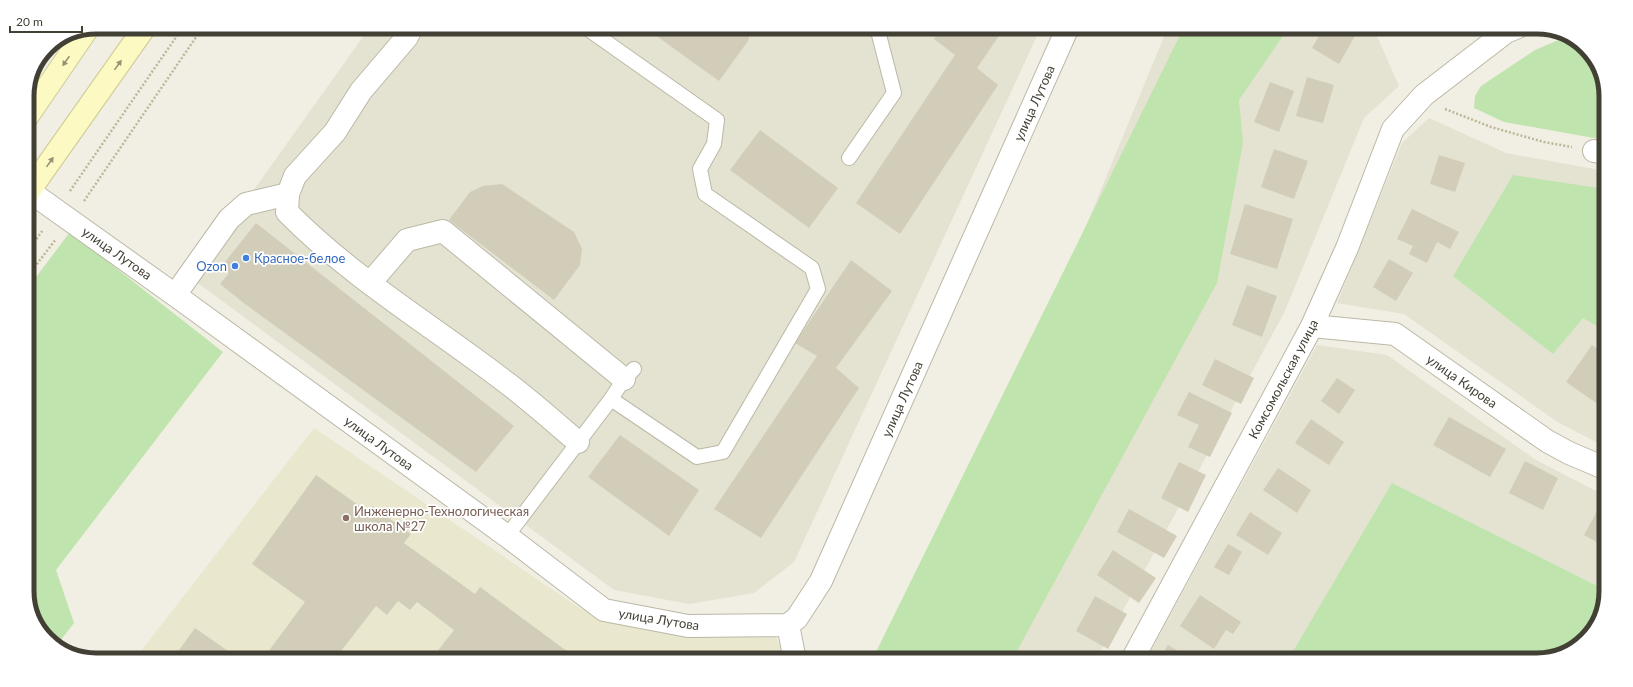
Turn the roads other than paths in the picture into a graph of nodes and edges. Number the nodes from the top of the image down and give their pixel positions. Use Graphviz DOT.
graph roads {
  1 [pos="140,34"];
  2 [pos="409,34"];
  3 [pos="594,34"];
  4 [pos="880,34"];
  5 [pos="1065,34"];
  6 [pos="1504,34"];
  7 [pos="83,35"];
  8 [pos="34,107"];
  9 [pos="849,158"];
  10 [pos="34,183"];
  11 [pos="288,194"];
  12 [pos="34,196"];
  13 [pos="370,283"];
  14 [pos="175,294"];
  15 [pos="1312,326"];
  16 [pos="629,374"];
  17 [pos="611,399"];
  18 [pos="578,442"];
  19 [pos="1599,466"];
  20 [pos="507,536"];
  21 [pos="788,625"];
  22 [pos="794,653"];
  23 [pos="1136,653"];
  10 -- 1 [label="main road, one-way"];
  2 -- 11 [label="street"];
  3 -- 17 [label="lane"];
  4 -- 9 [label="lane"];
  5 -- 21 [label="street, улица Лутова"];
  6 -- 15 [label="street, Комсомольская улица"];
  7 -- 8 [label="main road, one-way"];
  11 -- 13 [label="street"];
  11 -- 14 [label="street"];
  12 -- 14 [label="street, улица Лутова"];
  13 -- 16 [label="street"];
  13 -- 18 [label="street"];
  14 -- 20 [label="street, улица Лутова"];
  15 -- 19 [label="street, улица Кирова"];
  15 -- 23 [label="street, Комсомольская улица"];
  16 -- 17 [label="lane"];
  17 -- 18 [label="lane"];
  18 -- 20 [label="lane"];
  20 -- 21 [label="street, улица Лутова"];
  21 -- 22 [label="street"];
}
